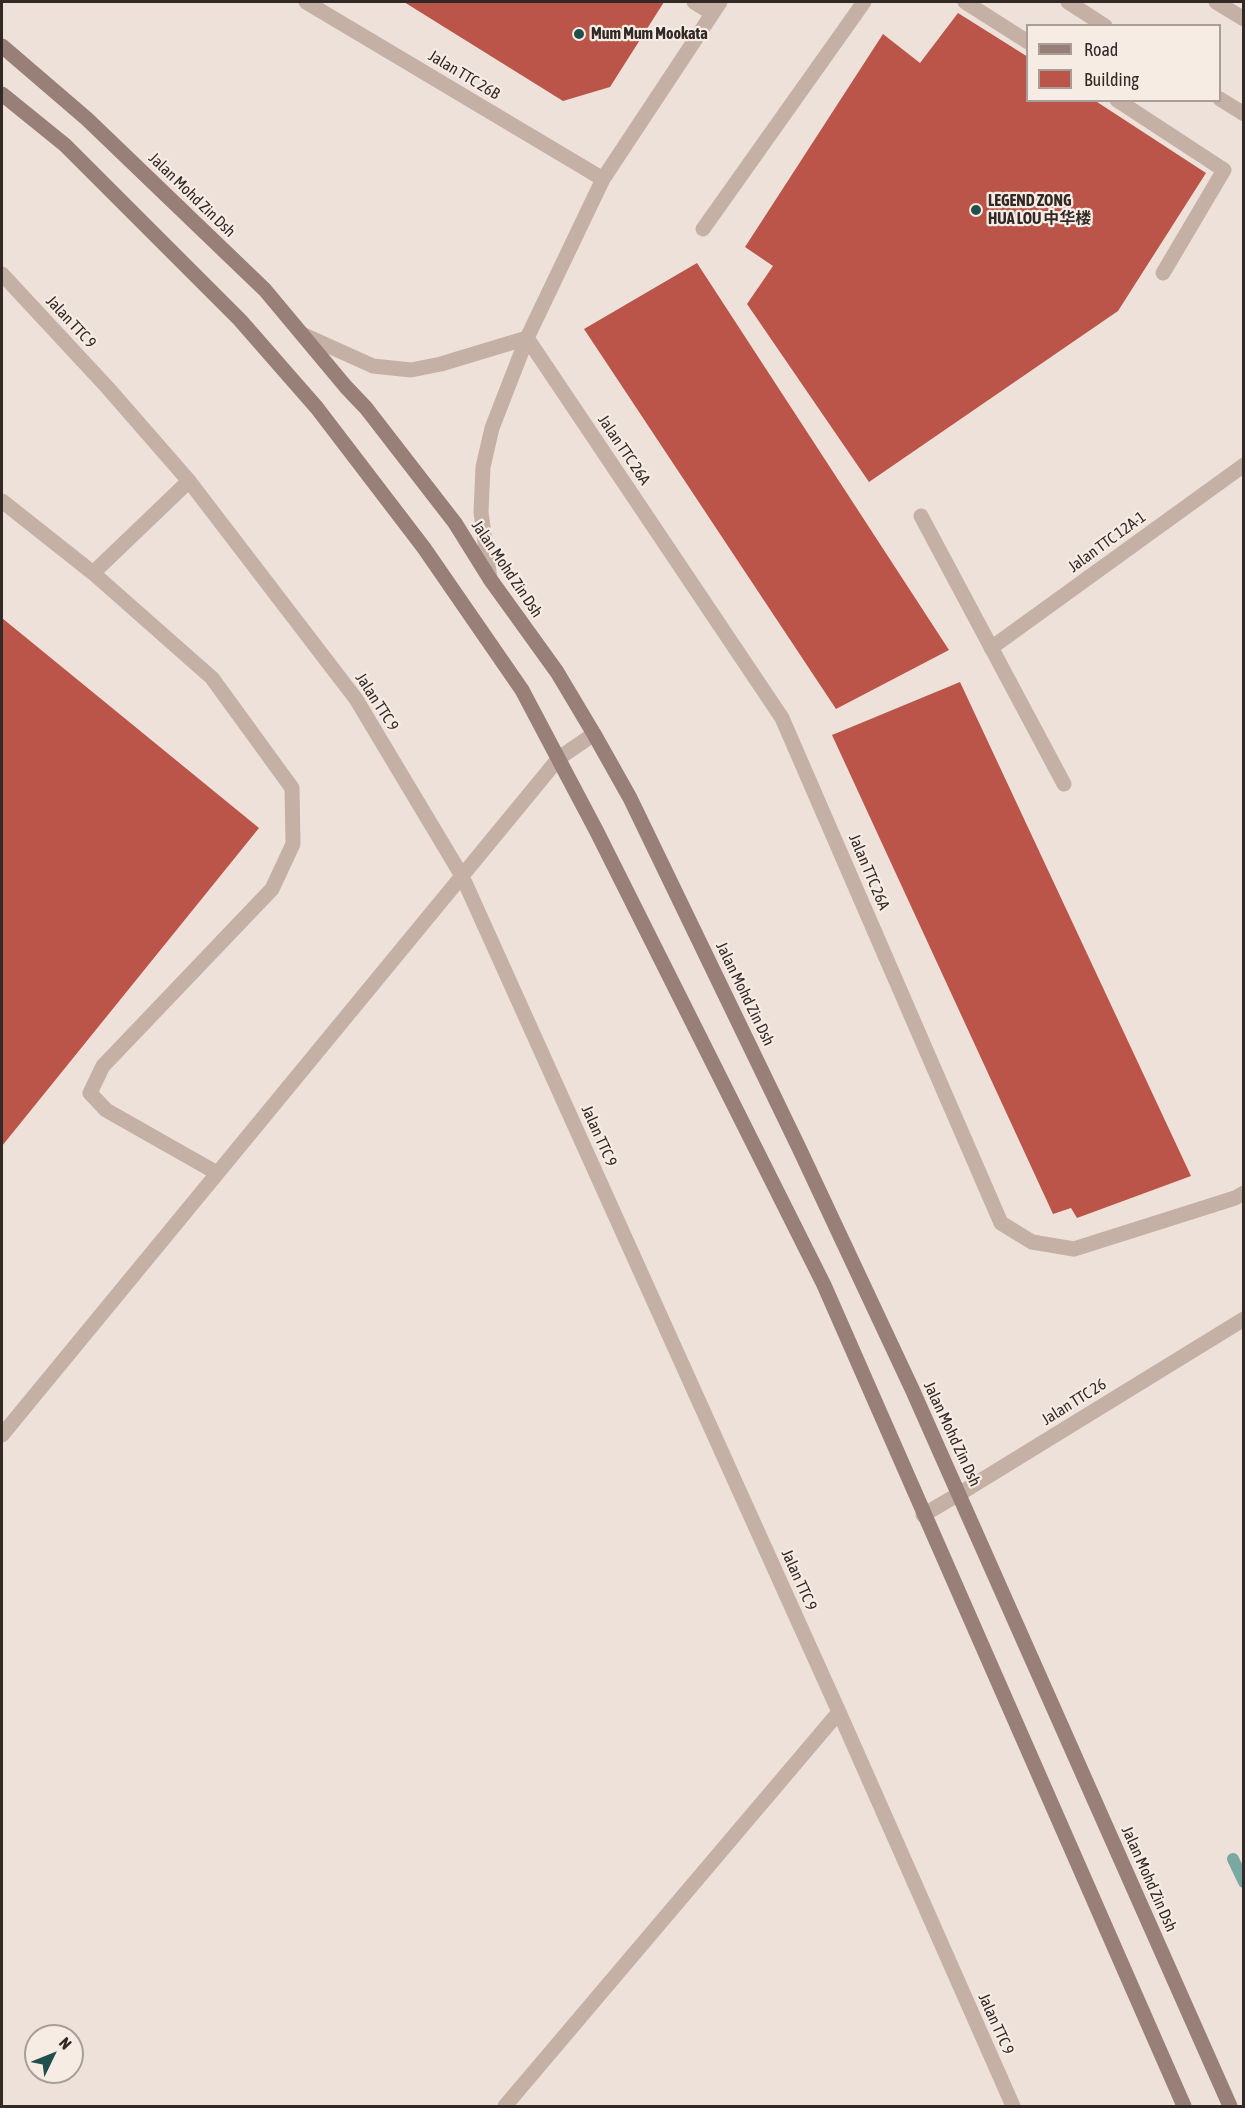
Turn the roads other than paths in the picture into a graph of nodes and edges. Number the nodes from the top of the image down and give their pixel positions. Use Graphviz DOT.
graph roads {
  1 [pos="306,2"];
  2 [pos="694,2"];
  3 [pos="864,2"];
  4 [pos="965,2"];
  5 [pos="1068,2"];
  6 [pos="1216,2"];
  7 [pos="716,7"];
  8 [pos="1244,19"];
  9 [pos="1102,24"];
  10 [pos="1026,41"];
  11 [pos="2,46"];
  12 [pos="2,94"];
  13 [pos="1221,100"];
  14 [pos="1120,102"];
  15 [pos="1244,114"];
  16 [pos="603,179"];
  17 [pos="703,229"];
  18 [pos="1163,273"];
  19 [pos="2,274"];
  20 [pos="302,334"];
  21 [pos="527,338"];
  22 [pos="1244,465"];
  23 [pos="189,481"];
  24 [pos="2,501"];
  25 [pos="921,516"];
  26 [pos="93,573"];
  27 [pos="490,579"];
  28 [pos="991,648"];
  29 [pos="594,734"];
  30 [pos="559,759"];
  31 [pos="1064,784"];
  32 [pos="462,876"];
  33 [pos="217,1173"];
  34 [pos="1244,1193"];
  35 [pos="1244,1319"];
  36 [pos="2,1435"];
  37 [pos="959,1494"];
  38 [pos="923,1515"];
  39 [pos="839,1712"];
  40 [pos="505,2106"];
  41 [pos="1013,2106"];
  42 [pos="1184,2106"];
  43 [pos="1230,2106"];
  1 -- 16 [label="street, Jalan TTC 26B"];
  2 -- 7 [label="street"];
  3 -- 17 [label="street"];
  4 -- 10 [label="street"];
  5 -- 9 [label="street"];
  6 -- 8 [label="street"];
  7 -- 16 [label="street"];
  11 -- 20 [label="main road, Jalan Mohd Zin Dsh"];
  12 -- 30 [label="main road"];
  13 -- 15 [label="street"];
  14 -- 18 [label="street"];
  16 -- 21 [label="street"];
  19 -- 23 [label="street, Jalan TTC 9"];
  20 -- 21 [label="street"];
  20 -- 27 [label="main road, Jalan Mohd Zin Dsh"];
  21 -- 27 [label="street"];
  21 -- 34 [label="street, Jalan TTC 26A"];
  22 -- 28 [label="street, Jalan TTC 12A-1"];
  23 -- 26 [label="street"];
  23 -- 32 [label="street, Jalan TTC 9"];
  24 -- 26 [label="street"];
  25 -- 28 [label="street"];
  26 -- 33 [label="street"];
  27 -- 29 [label="main road, Jalan Mohd Zin Dsh"];
  28 -- 31 [label="street"];
  29 -- 30 [label="street"];
  29 -- 37 [label="main road, Jalan Mohd Zin Dsh"];
  30 -- 32 [label="street"];
  30 -- 38 [label="main road"];
  32 -- 33 [label="street"];
  32 -- 39 [label="street, Jalan TTC 9"];
  33 -- 36 [label="street"];
  35 -- 37 [label="street, Jalan TTC 26"];
  37 -- 38 [label="street, Jalan TTC 26"];
  37 -- 43 [label="main road, Jalan Mohd Zin Dsh"];
  38 -- 42 [label="main road"];
  39 -- 40 [label="street"];
  39 -- 41 [label="street, Jalan TTC 9"];
}
